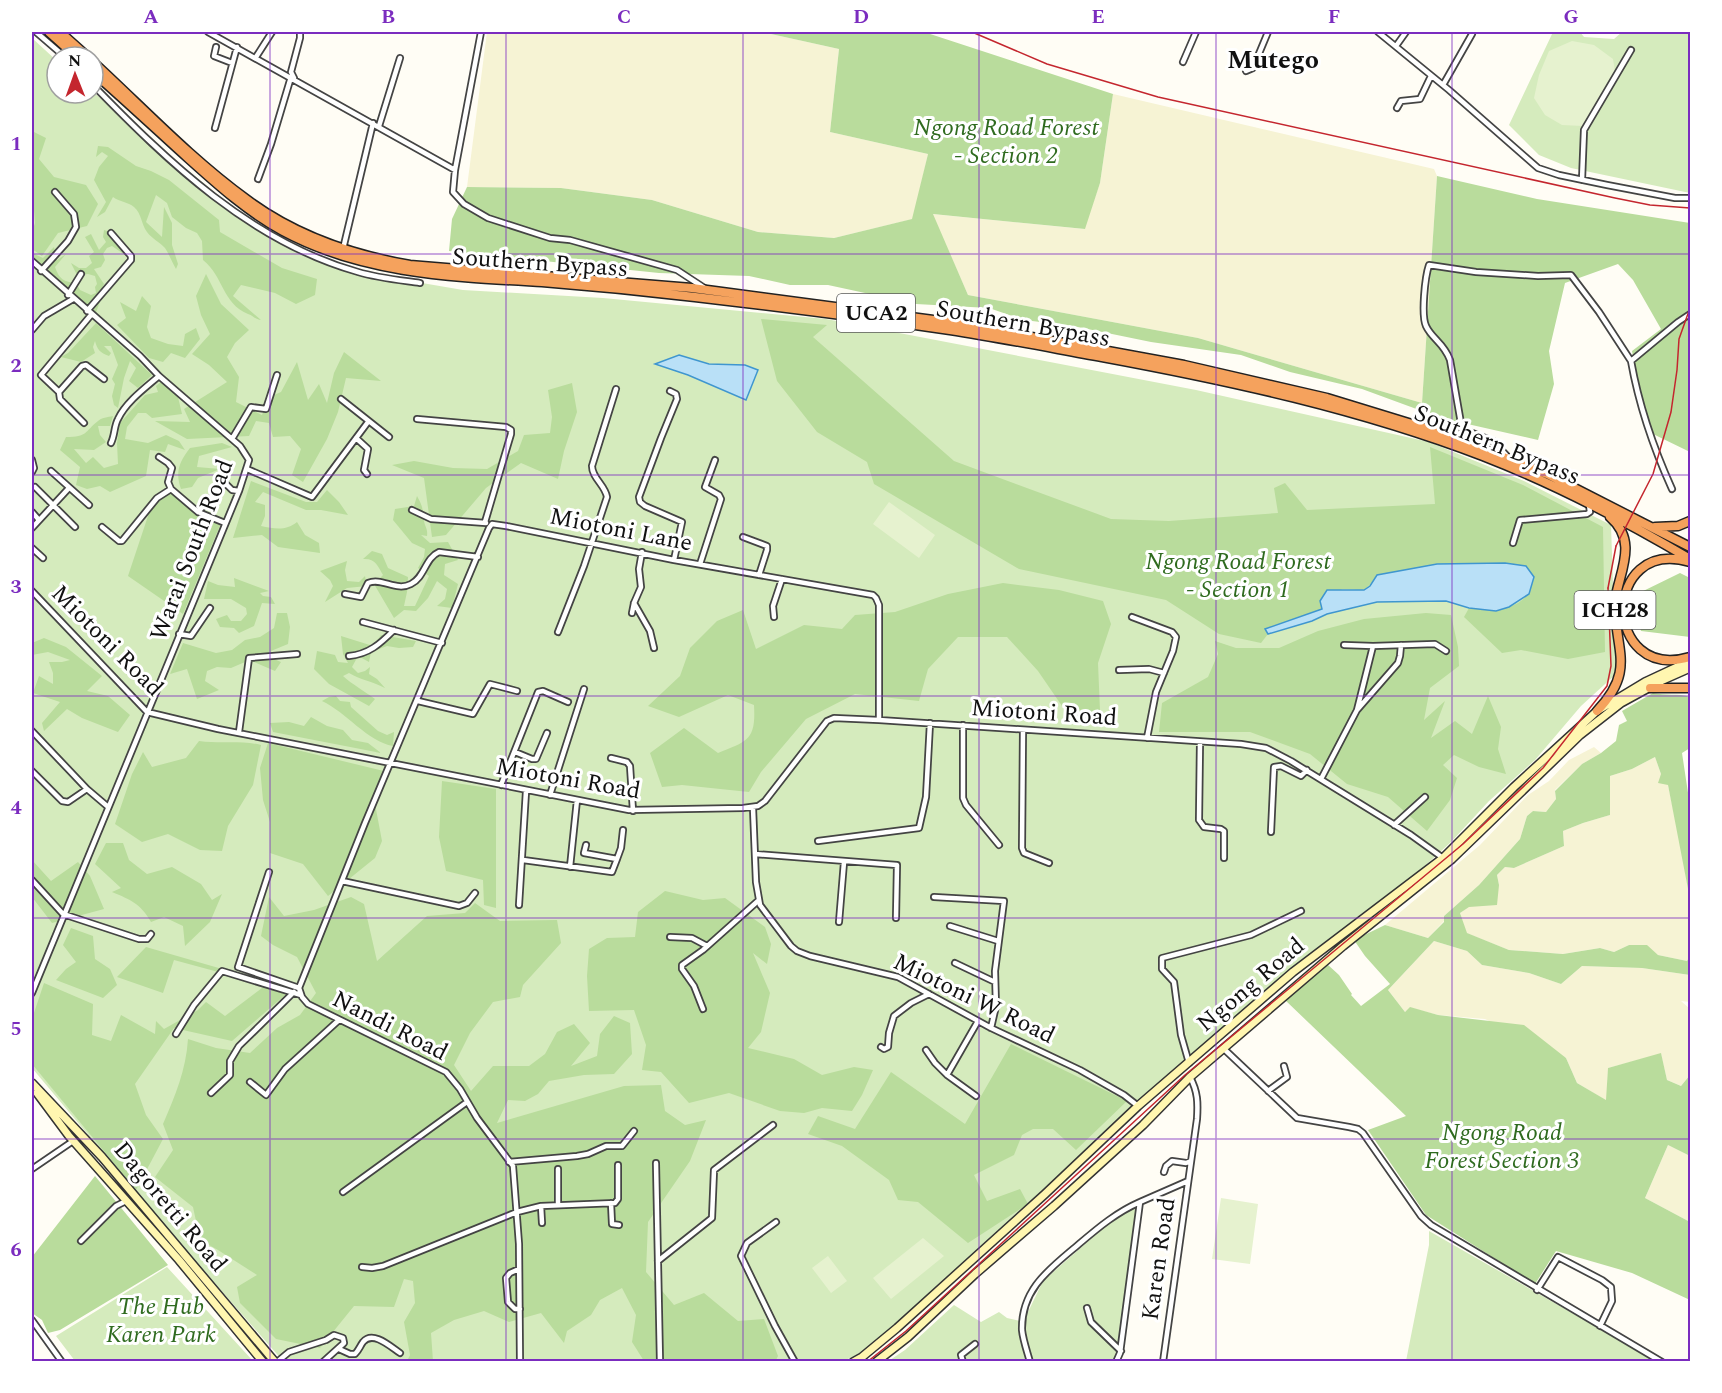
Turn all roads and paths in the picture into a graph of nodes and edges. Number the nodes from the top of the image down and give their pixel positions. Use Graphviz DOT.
graph roads {
  1 [pos="36,32"];
  2 [pos="49,32"];
  3 [pos="60,32"];
  4 [pos="208,32"];
  5 [pos="272,32"];
  6 [pos="300,32"];
  7 [pos="481,32"];
  8 [pos="1196,32"];
  9 [pos="1268,32"];
  10 [pos="1378,32"];
  11 [pos="1406,32"];
  12 [pos="1472,34"];
  13 [pos="51,45"];
  14 [pos="64,45"];
  15 [pos="75,45"];
  16 [pos="1396,46"];
  17 [pos="216,47"];
  18 [pos="237,47"];
  19 [pos="1631,50"];
  20 [pos="256,57"];
  21 [pos="400,58"];
  22 [pos="1183,62"];
  23 [pos="232,63"];
  24 [pos="1246,71"];
  25 [pos="105,73"];
  26 [pos="1431,76"];
  27 [pos="293,78"];
  28 [pos="105,83"];
  29 [pos="1443,85"];
  30 [pos="105,97"];
  31 [pos="1397,108"];
  32 [pos="373,123"];
  33 [pos="379,126"];
  34 [pos="215,128"];
  35 [pos="455,170"];
  36 [pos="258,179"];
  37 [pos="1582,180"];
  38 [pos="55,192"];
  39 [pos="1690,198"];
  40 [pos="111,233"];
  41 [pos="343,249"];
  42 [pos="32,261"];
  43 [pos="41,270"];
  44 [pos="81,274"];
  45 [pos="420,283"];
  46 [pos="709,291"];
  47 [pos="68,295"];
  48 [pos="73,299"];
  49 [pos="89,313"];
  50 [pos="1690,314"];
  51 [pos="32,330"];
  52 [pos="1631,361"];
  53 [pos="276,375"];
  54 [pos="159,376"];
  55 [pos="104,379"];
  56 [pos="616,389"];
  57 [pos="670,391"];
  58 [pos="59,392"];
  59 [pos="341,399"];
  60 [pos="417,418"];
  61 [pos="368,422"];
  62 [pos="84,423"];
  63 [pos="389,437"];
  64 [pos="356,438"];
  65 [pos="232,439"];
  66 [pos="111,442"];
  67 [pos="159,457"];
  68 [pos="1509,458"];
  69 [pos="32,460"];
  70 [pos="715,460"];
  71 [pos="247,469"];
  72 [pos="51,471"];
  73 [pos="32,472"];
  74 [pos="367,474"];
  75 [pos="35,487"];
  76 [pos="69,488"];
  77 [pos="171,489"];
  78 [pos="1672,489"];
  79 [pos="239,491"];
  80 [pos="1589,504"];
  81 [pos="53,505"];
  82 [pos="89,505"];
  83 [pos="412,510"];
  84 [pos="1602,511"];
  85 [pos="32,512"];
  86 [pos="198,512"];
  87 [pos="36,518"];
  88 [pos="1690,521"];
  89 [pos="485,522"];
  90 [pos="225,523"];
  91 [pos="492,525"];
  92 [pos="1652,526"];
  93 [pos="75,527"];
  94 [pos="102,527"];
  95 [pos="32,528"];
  96 [pos="743,537"];
  97 [pos="592,543"];
  98 [pos="1513,543"];
  99 [pos="1690,547"];
  100 [pos="32,548"];
  101 [pos="642,552"];
  102 [pos="477,557"];
  103 [pos="43,558"];
  104 [pos="674,560"];
  105 [pos="1690,561"];
  106 [pos="700,564"];
  107 [pos="759,575"];
  108 [pos="782,579"];
  109 [pos="32,591"];
  110 [pos="345,594"];
  111 [pos="634,603"];
  112 [pos="210,608"];
  113 [pos="632,614"];
  114 [pos="774,616"];
  115 [pos="1132,617"];
  116 [pos="363,622"];
  117 [pos="394,630"];
  118 [pos="558,632"];
  119 [pos="179,634"];
  120 [pos="442,643"];
  121 [pos="1344,645"];
  122 [pos="1401,645"];
  123 [pos="1373,646"];
  124 [pos="654,648"];
  125 [pos="1446,651"];
  126 [pos="297,654"];
  127 [pos="349,656"];
  128 [pos="1690,659"];
  129 [pos="1690,668"];
  130 [pos="1119,670"];
  131 [pos="1164,673"];
  132 [pos="1650,688"];
  133 [pos="1690,688"];
  134 [pos="584,689"];
  135 [pos="517,691"];
  136 [pos="418,701"];
  137 [pos="568,702"];
  138 [pos="1357,710"];
  139 [pos="1597,711"];
  140 [pos="147,712"];
  141 [pos="879,720"];
  142 [pos="930,723"];
  143 [pos="963,725"];
  144 [pos="1023,730"];
  145 [pos="32,731"];
  146 [pos="239,732"];
  147 [pos="547,733"];
  148 [pos="1147,738"];
  149 [pos="1200,742"];
  150 [pos="515,752"];
  151 [pos="612,758"];
  152 [pos="391,763"];
  153 [pos="32,771"];
  154 [pos="1307,771"];
  155 [pos="1321,779"];
  156 [pos="501,785"];
  157 [pos="87,789"];
  158 [pos="526,791"];
  159 [pos="550,795"];
  160 [pos="1425,797"];
  161 [pos="577,800"];
  162 [pos="107,806"];
  163 [pos="753,808"];
  164 [pos="633,811"];
  165 [pos="1394,825"];
  166 [pos="623,830"];
  167 [pos="1270,832"];
  168 [pos="818,841"];
  169 [pos="586,845"];
  170 [pos="999,845"];
  171 [pos="755,854"];
  172 [pos="1224,858"];
  173 [pos="1443,858"];
  174 [pos="617,859"];
  175 [pos="523,860"];
  176 [pos="844,862"];
  177 [pos="1049,863"];
  178 [pos="570,867"];
  179 [pos="269,872"];
  180 [pos="32,880"];
  181 [pos="342,881"];
  182 [pos="475,892"];
  183 [pos="934,897"];
  184 [pos="759,900"];
  185 [pos="519,905"];
  186 [pos="1301,911"];
  187 [pos="63,914"];
  188 [pos="896,918"];
  189 [pos="839,922"];
  190 [pos="950,926"];
  191 [pos="151,934"];
  192 [pos="670,937"];
  193 [pos="998,941"];
  194 [pos="707,946"];
  195 [pos="955,963"];
  196 [pos="995,982"];
  197 [pos="299,988"];
  198 [pos="294,992"];
  199 [pos="32,993"];
  200 [pos="929,994"];
  201 [pos="1269,994"];
  202 [pos="301,995"];
  203 [pos="1278,1001"];
  204 [pos="703,1009"];
  205 [pos="339,1020"];
  206 [pos="978,1022"];
  207 [pos="991,1028"];
  208 [pos="176,1034"];
  209 [pos="881,1047"];
  210 [pos="1224,1049"];
  211 [pos="926,1050"];
  212 [pos="1189,1063"];
  213 [pos="1284,1066"];
  214 [pos="947,1075"];
  215 [pos="1191,1077"];
  216 [pos="250,1082"];
  217 [pos="32,1084"];
  218 [pos="1268,1091"];
  219 [pos="211,1093"];
  220 [pos="975,1096"];
  221 [pos="466,1102"];
  222 [pos="1138,1106"];
  223 [pos="773,1125"];
  224 [pos="634,1131"];
  225 [pos="81,1133"];
  226 [pos="73,1141"];
  227 [pos="1191,1161"];
  228 [pos="509,1162"];
  229 [pos="656,1163"];
  230 [pos="618,1165"];
  231 [pos="32,1169"];
  232 [pos="558,1169"];
  233 [pos="1164,1172"];
  234 [pos="1188,1181"];
  235 [pos="343,1192"];
  236 [pos="126,1201"];
  237 [pos="1140,1202"];
  238 [pos="611,1203"];
  239 [pos="558,1205"];
  240 [pos="541,1206"];
  241 [pos="517,1212"];
  242 [pos="776,1222"];
  243 [pos="542,1223"];
  244 [pos="619,1225"];
  245 [pos="81,1241"];
  246 [pos="658,1261"];
  247 [pos="362,1267"];
  248 [pos="519,1269"];
  249 [pos="1537,1290"];
  250 [pos="931,1297"];
  251 [pos="943,1305"];
  252 [pos="1087,1308"];
  253 [pos="520,1309"];
  254 [pos="907,1318"];
  255 [pos="32,1320"];
  256 [pos="1600,1326"];
  257 [pos="918,1327"];
  258 [pos="975,1344"];
  259 [pos="339,1349"];
  260 [pos="1120,1351"];
  261 [pos="400,1353"];
  262 [pos="62,1362"];
  263 [pos="263,1362"];
  264 [pos="276,1362"];
  265 [pos="323,1362"];
  266 [pos="520,1362"];
  267 [pos="660,1362"];
  268 [pos="795,1362"];
  269 [pos="853,1362"];
  270 [pos="876,1362"];
  271 [pos="963,1362"];
  272 [pos="1030,1362"];
  273 [pos="1116,1362"];
  274 [pos="1163,1362"];
  275 [pos="1662,1362"];
  1 -- 13 [label="street"];
  2 -- 14 [label="highway"];
  3 -- 15 [label="highway"];
  4 -- 18 [label="street"];
  5 -- 20 [label="street"];
  6 -- 27 [label="street"];
  7 -- 35 [label="street"];
  8 -- 22 [label="street"];
  9 -- 24 [label="street"];
  10 -- 16 [label="street"];
  11 -- 16 [label="street"];
  12 -- 29 [label="street"];
  16 -- 26 [label="street"];
  17 -- 23 [label="street"];
  18 -- 20 [label="street"];
  18 -- 23 [label="street"];
  19 -- 37 [label="street"];
  20 -- 27 [label="street"];
  21 -- 33 [label="street"];
  23 -- 34 [label="street"];
  25 -- 41 [label="highway, Southern Bypass / UCA2"];
  26 -- 29 [label="street"];
  26 -- 31 [label="street"];
  27 -- 32 [label="street"];
  27 -- 36 [label="street"];
  28 -- 80 [label="highway, Southern Bypass / UCA2"];
  29 -- 37 [label="street"];
  30 -- 45 [label="street"];
  32 -- 33 [label="street"];
  32 -- 41 [label="street"];
  33 -- 35 [label="street"];
  35 -- 46 [label="street"];
  37 -- 39 [label="street"];
  38 -- 43 [label="street"];
  40 -- 49 [label="street"];
  41 -- 46 [label="highway, Southern Bypass / UCA2"];
  42 -- 43 [label="street, Warai South Road"];
  43 -- 47 [label="street, Warai South Road"];
  44 -- 47 [label="street"];
  46 -- 68 [label="highway, Southern Bypass / UCA2"];
  47 -- 48 [label="street, Warai South Road"];
  48 -- 49 [label="street, Warai South Road"];
  48 -- 51 [label="street"];
  49 -- 54 [label="street, Warai South Road"];
  49 -- 58 [label="street"];
  50 -- 52 [label="street"];
  52 -- 68 [label="street"];
  52 -- 78 [label="street"];
  53 -- 65 [label="street"];
  54 -- 65 [label="street, Warai South Road"];
  54 -- 66 [label="street"];
  55 -- 58 [label="street"];
  56 -- 97 [label="street"];
  57 -- 104 [label="street"];
  58 -- 62 [label="street"];
  59 -- 61 [label="street"];
  60 -- 89 [label="street"];
  61 -- 63 [label="street"];
  61 -- 64 [label="street"];
  64 -- 71 [label="street"];
  64 -- 74 [label="street"];
  65 -- 71 [label="street, Warai South Road"];
  67 -- 77 [label="street"];
  68 -- 92 [label="highway, Southern Bypass / UCA2"];
  69 -- 73 [label="street"];
  70 -- 106 [label="street"];
  71 -- 79 [label="street, Warai South Road"];
  72 -- 76 [label="street"];
  75 -- 81 [label="street"];
  76 -- 81 [label="street"];
  76 -- 82 [label="street"];
  77 -- 86 [label="street"];
  77 -- 94 [label="street"];
  79 -- 86 [label="street"];
  79 -- 90 [label="street, Warai South Road"];
  80 -- 84 [label="highway, Southern Bypass / UCA2"];
  80 -- 98 [label="street"];
  81 -- 87 [label="street"];
  81 -- 93 [label="street"];
  83 -- 89 [label="street"];
  84 -- 105 [label="highway, Southern Bypass / UCA2"];
  84 -- 139 [label="highway, ICH28"];
  85 -- 87 [label="street"];
  86 -- 90 [label="street"];
  87 -- 95 [label="street"];
  88 -- 92 [label="highway"];
  89 -- 91 [label="street, Miotoni Lane"];
  90 -- 119 [label="street, Warai South Road"];
  91 -- 97 [label="street, Miotoni Lane"];
  91 -- 102 [label="street"];
  92 -- 99 [label="highway, Southern Bypass / UCA2"];
  96 -- 107 [label="street"];
  97 -- 101 [label="street, Miotoni Lane"];
  97 -- 118 [label="street"];
  100 -- 103 [label="street"];
  101 -- 104 [label="street, Miotoni Lane"];
  101 -- 111 [label="street"];
  102 -- 110 [label="street"];
  102 -- 120 [label="street"];
  104 -- 106 [label="street, Miotoni Lane"];
  105 -- 128 [label="highway"];
  106 -- 107 [label="street, Miotoni Lane"];
  107 -- 108 [label="street, Miotoni Lane"];
  108 -- 114 [label="street"];
  108 -- 141 [label="street, Miotoni Lane"];
  109 -- 140 [label="street, Miotoni Road"];
  111 -- 113 [label="street"];
  111 -- 124 [label="street"];
  112 -- 119 [label="street"];
  115 -- 131 [label="street"];
  116 -- 117 [label="street"];
  117 -- 120 [label="street"];
  117 -- 127 [label="street"];
  119 -- 140 [label="street, Warai South Road"];
  120 -- 136 [label="street"];
  121 -- 123 [label="street"];
  122 -- 123 [label="street"];
  122 -- 125 [label="street"];
  122 -- 138 [label="street"];
  123 -- 138 [label="street"];
  126 -- 146 [label="street"];
  128 -- 139 [label="main road, Ngong Road"];
  129 -- 132 [label="main road, Ngong Road"];
  130 -- 131 [label="street"];
  131 -- 148 [label="street"];
  132 -- 133 [label="highway"];
  132 -- 203 [label="main road, Ngong Road"];
  134 -- 159 [label="street"];
  135 -- 136 [label="street"];
  136 -- 152 [label="street"];
  137 -- 150 [label="street"];
  138 -- 155 [label="street"];
  139 -- 173 [label="main road, Ngong Road"];
  140 -- 146 [label="street, Miotoni Road"];
  140 -- 162 [label="street, Warai South Road"];
  141 -- 142 [label="street, Miotoni Road"];
  141 -- 163 [label="street, Miotoni Road"];
  142 -- 143 [label="street, Miotoni Road"];
  142 -- 168 [label="street"];
  143 -- 144 [label="street, Miotoni Road"];
  143 -- 170 [label="street"];
  144 -- 148 [label="street, Miotoni Road"];
  144 -- 177 [label="street"];
  145 -- 157 [label="street"];
  146 -- 152 [label="street, Miotoni Road"];
  147 -- 150 [label="street"];
  148 -- 149 [label="street, Miotoni Road"];
  149 -- 154 [label="street, Miotoni Road"];
  149 -- 172 [label="street"];
  150 -- 156 [label="street"];
  151 -- 164 [label="street"];
  152 -- 156 [label="street, Miotoni Road"];
  152 -- 181 [label="street, Nandi Road"];
  153 -- 157 [label="street"];
  154 -- 155 [label="street, Miotoni Road"];
  154 -- 167 [label="street"];
  155 -- 165 [label="street, Miotoni Road"];
  156 -- 158 [label="street, Miotoni Road"];
  157 -- 162 [label="street"];
  158 -- 159 [label="street, Miotoni Road"];
  158 -- 175 [label="street"];
  159 -- 161 [label="street, Miotoni Road"];
  160 -- 165 [label="street"];
  161 -- 164 [label="street, Miotoni Road"];
  161 -- 178 [label="street"];
  162 -- 187 [label="street, Warai South Road"];
  163 -- 164 [label="street, Miotoni Road"];
  163 -- 171 [label="street, Miotoni W Road"];
  165 -- 173 [label="street, Miotoni Road"];
  166 -- 174 [label="street"];
  169 -- 174 [label="street"];
  171 -- 176 [label="street"];
  171 -- 184 [label="street, Miotoni W Road"];
  173 -- 201 [label="main road, Ngong Road"];
  174 -- 178 [label="street"];
  175 -- 178 [label="street"];
  175 -- 185 [label="street"];
  176 -- 188 [label="street"];
  176 -- 189 [label="street"];
  179 -- 197 [label="street"];
  180 -- 187 [label="street"];
  181 -- 182 [label="street"];
  181 -- 197 [label="street, Nandi Road"];
  183 -- 193 [label="street"];
  184 -- 194 [label="street"];
  184 -- 200 [label="street, Miotoni W Road"];
  186 -- 212 [label="street"];
  187 -- 191 [label="street"];
  187 -- 199 [label="street, Warai South Road"];
  190 -- 193 [label="street"];
  192 -- 194 [label="street"];
  193 -- 196 [label="street"];
  194 -- 204 [label="street"];
  195 -- 196 [label="street"];
  196 -- 207 [label="street"];
  197 -- 202 [label="street, Nandi Road"];
  198 -- 202 [label="street"];
  198 -- 208 [label="street"];
  198 -- 219 [label="street"];
  200 -- 206 [label="street, Miotoni W Road"];
  200 -- 209 [label="street"];
  201 -- 203 [label="main road"];
  201 -- 212 [label="main road, Ngong Road"];
  202 -- 205 [label="street, Nandi Road"];
  203 -- 210 [label="main road, Ngong Road"];
  205 -- 216 [label="street"];
  205 -- 221 [label="street, Nandi Road"];
  206 -- 207 [label="street, Miotoni W Road"];
  206 -- 214 [label="street"];
  207 -- 222 [label="street, Miotoni W Road"];
  210 -- 215 [label="main road, Ngong Road"];
  210 -- 218 [label="street"];
  211 -- 214 [label="street"];
  212 -- 222 [label="main road, Ngong Road"];
  213 -- 218 [label="street"];
  214 -- 220 [label="street"];
  215 -- 227 [label="street, Karen Road"];
  215 -- 251 [label="main road, Ngong Road"];
  217 -- 225 [label="main road, Dagoretti Road"];
  217 -- 226 [label="main road, Dagoretti Road"];
  218 -- 249 [label="street"];
  221 -- 228 [label="street, Nandi Road"];
  221 -- 235 [label="street"];
  222 -- 250 [label="main road, Ngong Road"];
  223 -- 246 [label="street"];
  224 -- 228 [label="street"];
  225 -- 226 [label="main road"];
  225 -- 264 [label="main road, Dagoretti Road"];
  226 -- 231 [label="street"];
  226 -- 236 [label="main road, Dagoretti Road"];
  227 -- 233 [label="street, Karen Road"];
  227 -- 234 [label="street, Karen Road"];
  228 -- 241 [label="street, Nandi Road"];
  229 -- 246 [label="street"];
  230 -- 238 [label="street"];
  232 -- 239 [label="street"];
  234 -- 237 [label="street"];
  234 -- 274 [label="street, Karen Road"];
  236 -- 245 [label="street"];
  236 -- 263 [label="main road, Dagoretti Road"];
  237 -- 260 [label="street"];
  237 -- 272 [label="street"];
  238 -- 239 [label="street"];
  238 -- 244 [label="street"];
  239 -- 240 [label="street"];
  240 -- 241 [label="street"];
  240 -- 243 [label="street"];
  241 -- 247 [label="street"];
  241 -- 248 [label="street, Nandi Road"];
  242 -- 268 [label="street"];
  246 -- 267 [label="street"];
  248 -- 253 [label="street, Nandi Road"];
  248 -- 253 [label="street"];
  249 -- 256 [label="street"];
  249 -- 256 [label="street"];
  250 -- 251 [label="main road"];
  250 -- 254 [label="main road, Ngong Road"];
  251 -- 257 [label="main road, Ngong Road"];
  252 -- 260 [label="street"];
  253 -- 266 [label="street, Nandi Road"];
  254 -- 257 [label="main road"];
  254 -- 269 [label="main road, Ngong Road"];
  255 -- 262 [label="street"];
  256 -- 275 [label="street"];
  257 -- 270 [label="main road, Ngong Road"];
  258 -- 271 [label="street"];
  259 -- 261 [label="street"];
  259 -- 264 [label="street"];
  259 -- 265 [label="street"];
  260 -- 273 [label="street"];
}
